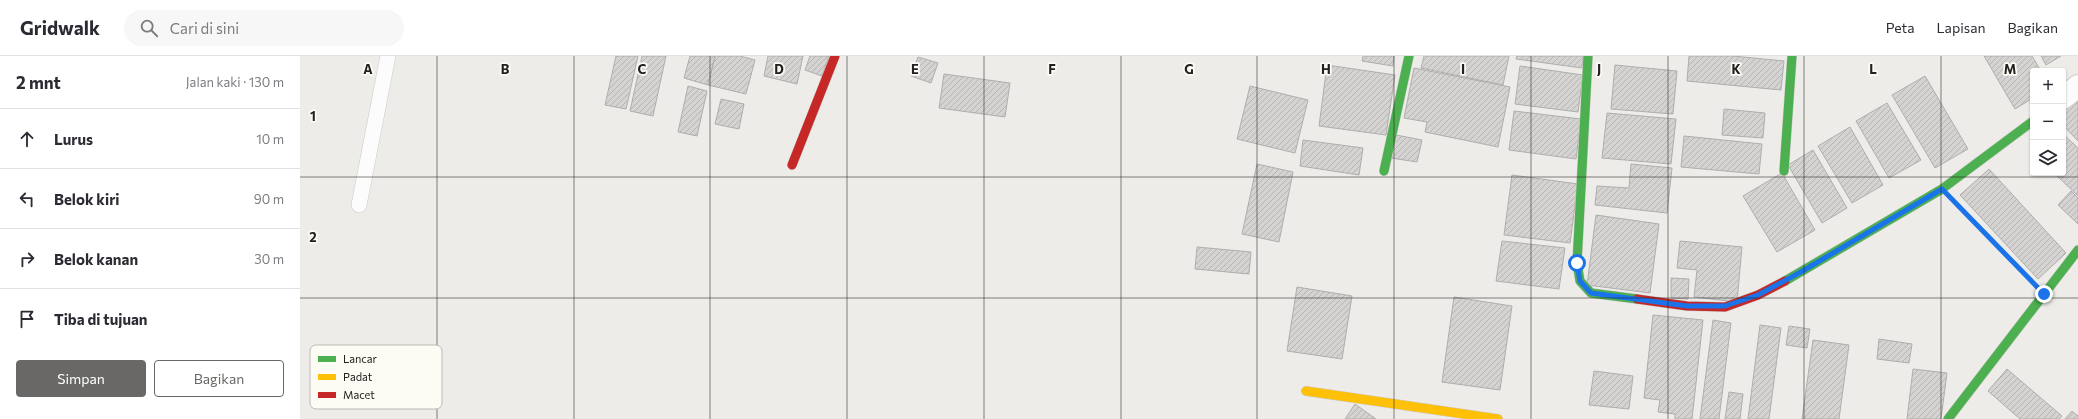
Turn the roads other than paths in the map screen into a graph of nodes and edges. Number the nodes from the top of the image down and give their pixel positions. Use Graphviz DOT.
graph roads {
  1 [pos="388,56"];
  2 [pos="835,56"];
  3 [pos="1409,56"];
  4 [pos="1588,56"];
  5 [pos="1792,56"];
  6 [pos="2078,86"];
  7 [pos="2066,96"];
  8 [pos="2030,122"];
  9 [pos="792,165"];
  10 [pos="1384,171"];
  11 [pos="1784,171"];
  12 [pos="359,204"];
  13 [pos="2078,250"];
  14 [pos="1306,391"];
  15 [pos="1498,419"];
  16 [pos="1948,419"];
  1 -- 12 [label="lane"];
  2 -- 9 [label="street"];
  3 -- 10 [label="street"];
  4 -- 8 [label="street"];
  5 -- 11 [label="street"];
  6 -- 7 [label="street"];
  13 -- 16 [label="street"];
  14 -- 15 [label="street"];
}
